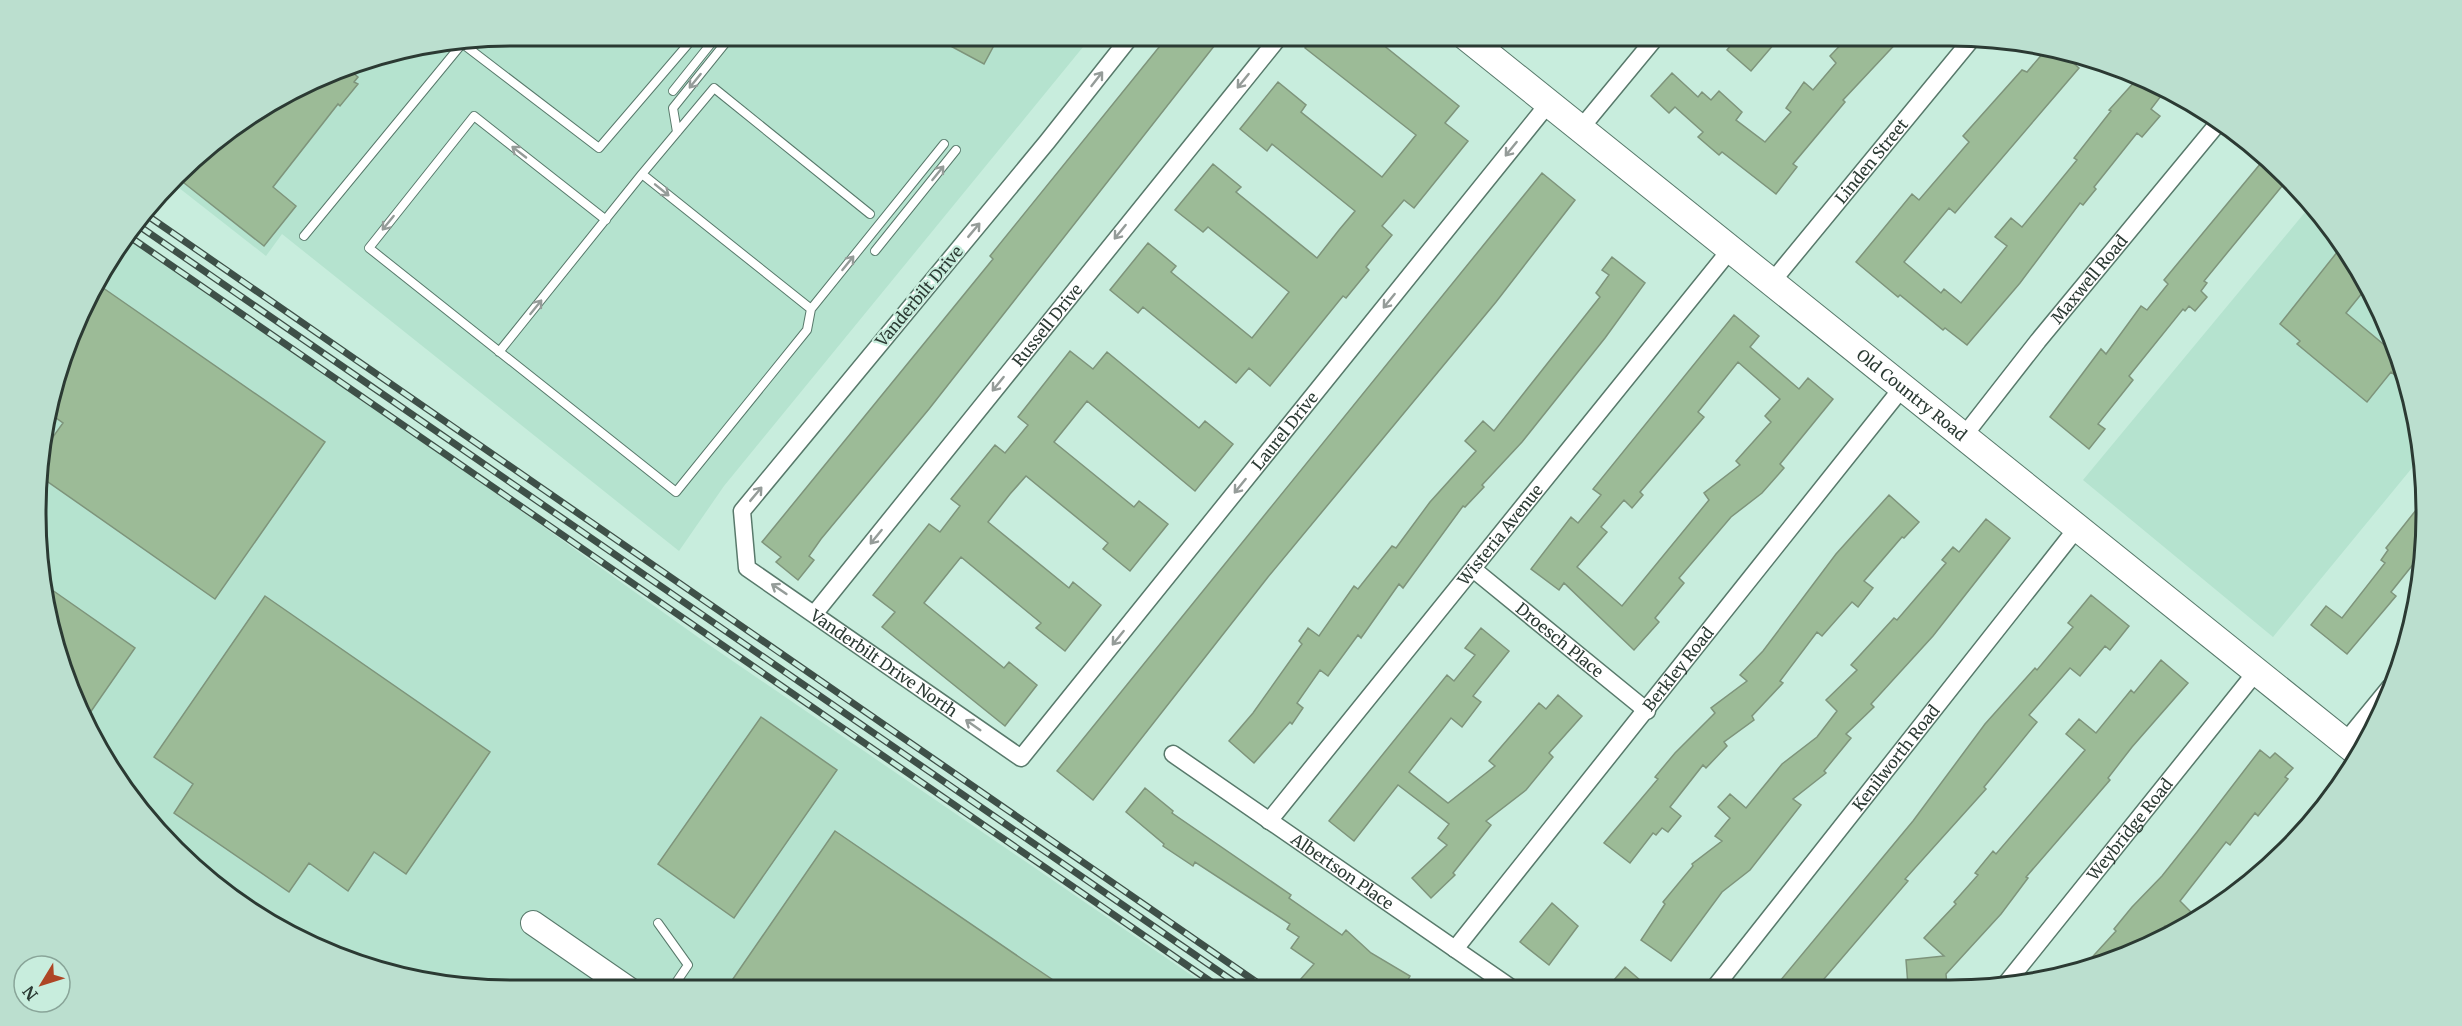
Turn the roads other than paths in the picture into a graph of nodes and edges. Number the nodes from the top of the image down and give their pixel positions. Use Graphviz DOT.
graph roads {
  1 [pos="686,46"];
  2 [pos="709,46"];
  3 [pos="723,46"];
  4 [pos="1123,46"];
  5 [pos="1272,46"];
  6 [pos="1478,46"];
  7 [pos="1648,46"];
  8 [pos="1966,47"];
  9 [pos="468,48"];
  10 [pos="458,49"];
  11 [pos="673,91"];
  12 [pos="1548,104"];
  13 [pos="1581,128"];
  14 [pos="2213,129"];
  15 [pos="677,132"];
  16 [pos="944,144"];
  17 [pos="956,150"];
  18 [pos="642,174"];
  19 [pos="870,214"];
  20 [pos="606,220"];
  21 [pos="304,236"];
  22 [pos="1730,250"];
  23 [pos="875,251"];
  24 [pos="1771,283"];
  25 [pos="811,309"];
  26 [pos="499,352"];
  27 [pos="1902,388"];
  28 [pos="1964,437"];
  29 [pos="2077,528"];
  30 [pos="747,568"];
  31 [pos="1473,569"];
  32 [pos="814,614"];
  33 [pos="2256,672"];
  34 [pos="1647,711"];
  35 [pos="2352,747"];
  36 [pos="1173,754"];
  37 [pos="1021,758"];
  38 [pos="1269,821"];
  39 [pos="658,922"];
  40 [pos="533,923"];
  41 [pos="1455,949"];
  42 [pos="2012,976"];
  43 [pos="616,980"];
  44 [pos="678,980"];
  45 [pos="1500,980"];
  46 [pos="1721,980"];
  1 -- 9 [label="lane"];
  2 -- 11 [label="lane"];
  3 -- 15 [label="lane, one-way"];
  30 -- 4 [label="street, Vanderbilt Drive, one-way"];
  5 -- 32 [label="street, Russell Drive, one-way"];
  6 -- 12 [label="main road, Old Country Road"];
  7 -- 13 [label="street"];
  8 -- 24 [label="street, Linden Street"];
  10 -- 21 [label="lane"];
  12 -- 13 [label="main road, Old Country Road"];
  12 -- 37 [label="street, Laurel Drive, one-way"];
  13 -- 22 [label="main road, Old Country Road"];
  14 -- 28 [label="street, Maxwell Road"];
  15 -- 18 [label="lane"];
  15 -- 19 [label="lane"];
  25 -- 16 [label="lane, one-way"];
  23 -- 17 [label="lane, one-way"];
  18 -- 20 [label="lane"];
  18 -- 25 [label="lane, one-way"];
  26 -- 20 [label="lane, one-way"];
  20 -- 26 [label="lane, one-way"];
  22 -- 24 [label="main road, Old Country Road"];
  22 -- 31 [label="street, Wisteria Avenue"];
  24 -- 27 [label="main road, Old Country Road"];
  25 -- 26 [label="lane"];
  27 -- 28 [label="main road, Old Country Road"];
  27 -- 34 [label="street, Berkley Road"];
  28 -- 29 [label="main road, Old Country Road"];
  29 -- 33 [label="main road, Old Country Road"];
  29 -- 46 [label="street, Kenilworth Road"];
  32 -- 30 [label="street, Vanderbilt Drive North, one-way"];
  31 -- 34 [label="street, Droesch Place"];
  31 -- 38 [label="street, Wisteria Avenue"];
  37 -- 32 [label="street, Vanderbilt Drive North, one-way"];
  33 -- 35 [label="main road, Old Country Road"];
  33 -- 42 [label="street, Weybridge Road"];
  34 -- 41 [label="street, Berkley Road"];
  36 -- 38 [label="street, Albertson Place"];
  38 -- 41 [label="street, Albertson Place"];
  39 -- 44 [label="lane"];
  40 -- 43 [label="street"];
  41 -- 45 [label="street, Albertson Place"];
}
